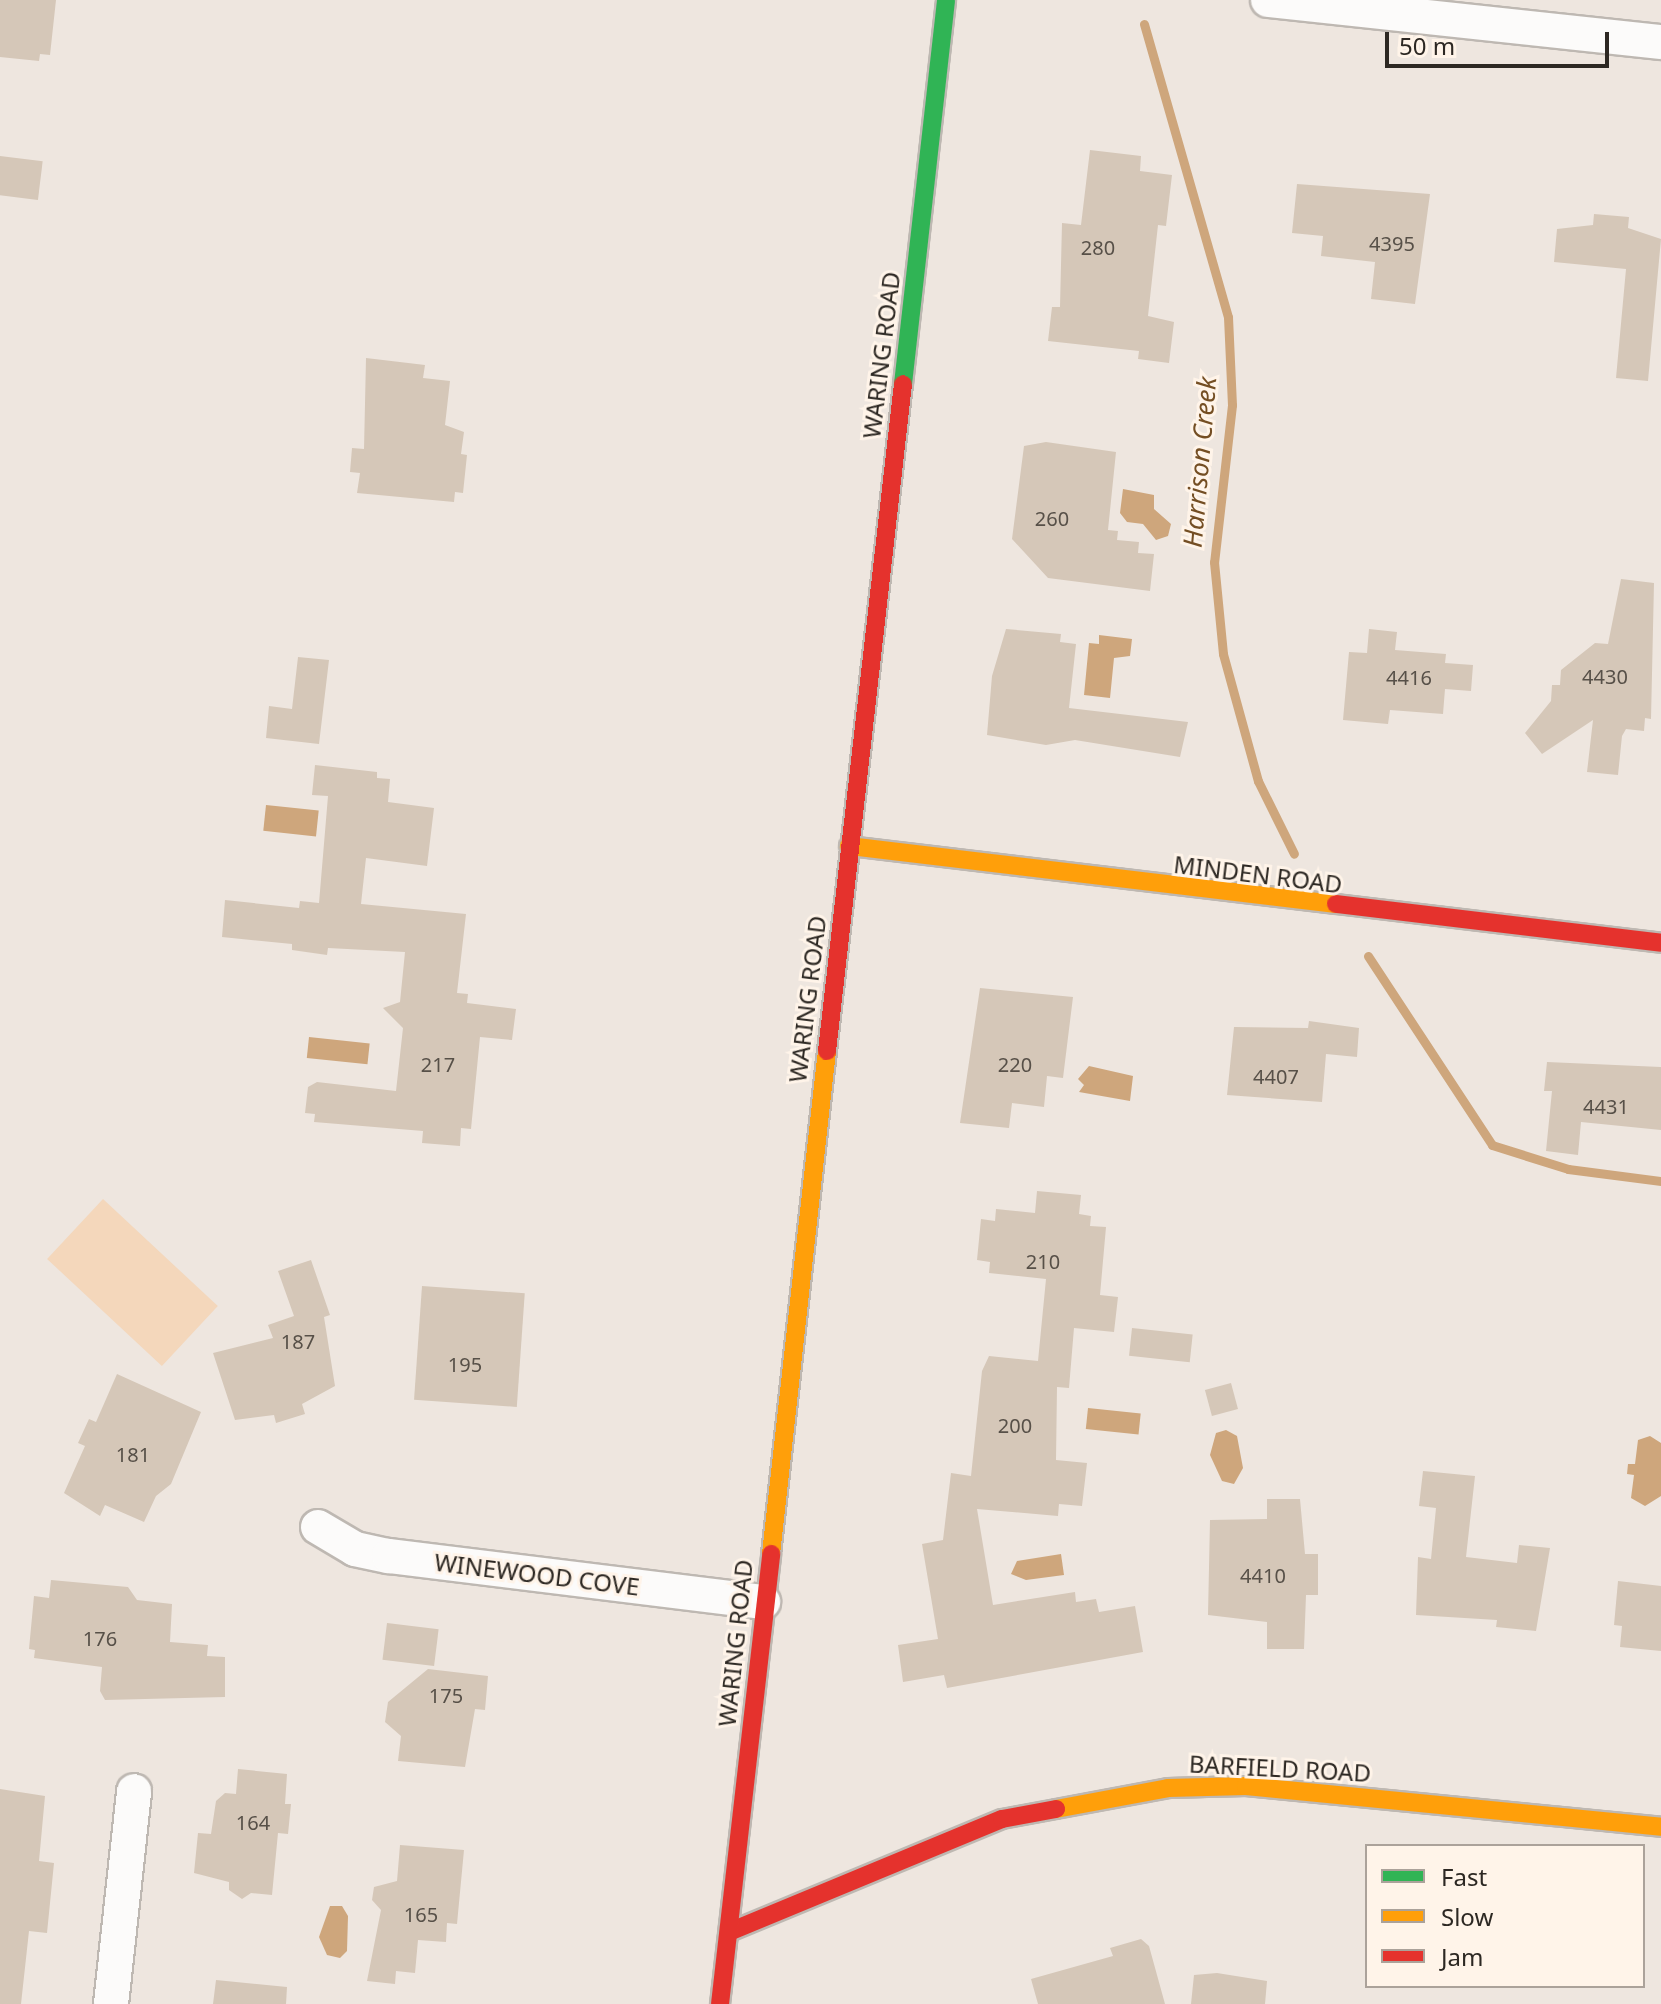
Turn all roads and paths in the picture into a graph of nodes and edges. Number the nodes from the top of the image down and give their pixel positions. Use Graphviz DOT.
graph roads {
  1 [pos="946,0"];
  2 [pos="1268,0"];
  3 [pos="1661,42"];
  4 [pos="849,846"];
  5 [pos="1661,943"];
  6 [pos="318,1527"];
  7 [pos="763,1602"];
  8 [pos="134,1791"];
  9 [pos="1661,1827"];
  10 [pos="729,1932"];
  11 [pos="111,2004"];
  12 [pos="720,2004"];
  1 -- 4 [label="main road, WARING ROAD"];
  2 -- 3 [label="street"];
  4 -- 5 [label="main road, MINDEN ROAD"];
  4 -- 7 [label="main road, WARING ROAD"];
  6 -- 7 [label="street, WINEWOOD COVE"];
  7 -- 10 [label="main road, WARING ROAD"];
  8 -- 11 [label="street"];
  9 -- 10 [label="main road, BARFIELD ROAD"];
  10 -- 12 [label="main road, WARING ROAD"];
}
